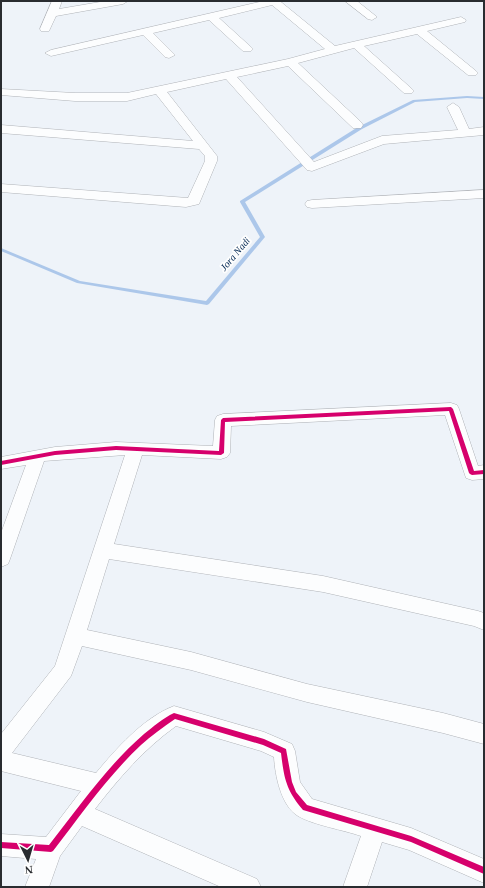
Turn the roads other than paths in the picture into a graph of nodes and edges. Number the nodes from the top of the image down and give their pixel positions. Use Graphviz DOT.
graph roads {
  1 [pos="57,1"];
  2 [pos="123,1"];
  3 [pos="275,1"];
  4 [pos="350,1"];
  5 [pos="51,14"];
  6 [pos="211,16"];
  7 [pos="372,17"];
  8 [pos="461,20"];
  9 [pos="45,30"];
  10 [pos="419,30"];
  11 [pos="145,31"];
  12 [pos="354,44"];
  13 [pos="247,49"];
  14 [pos="332,50"];
  15 [pos="51,53"];
  16 [pos="169,55"];
  17 [pos="290,62"];
  18 [pos="472,73"];
  19 [pos="229,75"];
  20 [pos="160,91"];
  21 [pos="408,91"];
  22 [pos="1,92"];
  23 [pos="453,107"];
  24 [pos="357,125"];
  25 [pos="1,129"];
  26 [pos="484,131"];
  27 [pos="465,132"];
  28 [pos="203,146"];
  29 [pos="1,188"];
  30 [pos="484,194"];
  31 [pos="312,204"];
  32 [pos="135,449"];
  33 [pos="37,457"];
  34 [pos="1,463"];
  35 [pos="484,472"];
  36 [pos="102,550"];
  37 [pos="1,559"];
  38 [pos="484,622"];
  39 [pos="75,636"];
  40 [pos="484,734"];
  41 [pos="1,751"];
  42 [pos="1,761"];
  43 [pos="100,785"];
  44 [pos="78,813"];
  45 [pos="375,829"];
  46 [pos="1,845"];
  47 [pos="51,849"];
  48 [pos="484,871"];
  49 [pos="36,887"];
  50 [pos="249,887"];
  51 [pos="355,887"];
  1 -- 5 [label="street"];
  2 -- 5 [label="street"];
  3 -- 6 [label="street"];
  3 -- 14 [label="street"];
  4 -- 7 [label="street"];
  5 -- 9 [label="street"];
  6 -- 11 [label="street"];
  6 -- 13 [label="street"];
  8 -- 10 [label="street"];
  10 -- 12 [label="street"];
  10 -- 18 [label="street"];
  11 -- 15 [label="street"];
  11 -- 16 [label="street"];
  12 -- 14 [label="street"];
  12 -- 21 [label="street"];
  14 -- 17 [label="street"];
  17 -- 19 [label="street"];
  17 -- 24 [label="street"];
  19 -- 20 [label="street"];
  19 -- 27 [label="street"];
  20 -- 22 [label="street"];
  20 -- 28 [label="street"];
  23 -- 27 [label="street"];
  25 -- 28 [label="street"];
  26 -- 27 [label="street"];
  28 -- 29 [label="street"];
  30 -- 31 [label="street"];
  32 -- 33 [label="street"];
  32 -- 35 [label="street"];
  32 -- 36 [label="street"];
  33 -- 34 [label="street"];
  33 -- 37 [label="street"];
  36 -- 38 [label="street"];
  36 -- 39 [label="street"];
  39 -- 40 [label="street"];
  39 -- 41 [label="street"];
  42 -- 43 [label="street"];
  43 -- 44 [label="street"];
  43 -- 45 [label="street"];
  44 -- 47 [label="street"];
  44 -- 50 [label="street"];
  45 -- 48 [label="street"];
  45 -- 51 [label="street"];
  46 -- 47 [label="street"];
  47 -- 49 [label="street"];
}
